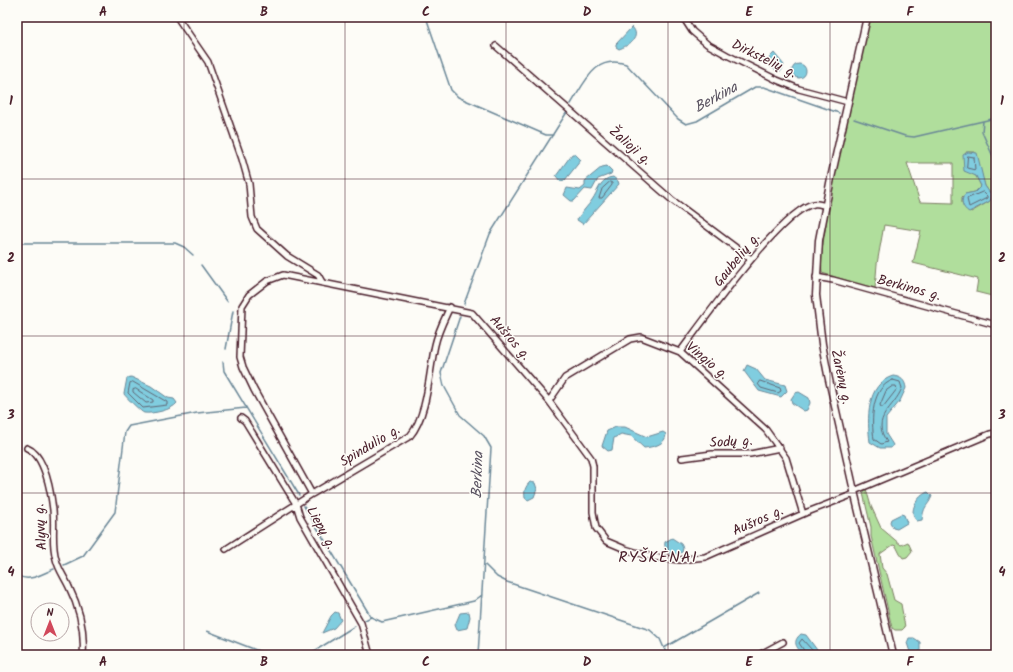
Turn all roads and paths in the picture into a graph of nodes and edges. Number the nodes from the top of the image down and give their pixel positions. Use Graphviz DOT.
graph roads {
  1 [pos="177,17"];
  2 [pos="683,17"];
  3 [pos="867,17"];
  4 [pos="496,46"];
  5 [pos="848,102"];
  6 [pos="826,206"];
  7 [pos="751,259"];
  8 [pos="816,277"];
  9 [pos="322,282"];
  10 [pos="450,307"];
  11 [pos="996,325"];
  12 [pos="680,352"];
  13 [pos="549,401"];
  14 [pos="241,418"];
  15 [pos="996,434"];
  16 [pos="27,448"];
  17 [pos="780,448"];
  18 [pos="682,458"];
  19 [pos="854,492"];
  20 [pos="312,494"];
  21 [pos="296,504"];
  22 [pos="803,514"];
  23 [pos="226,549"];
  24 [pos="783,642"];
  25 [pos="83,655"];
  26 [pos="370,655"];
  27 [pos="758,655"];
  28 [pos="893,655"];
  1 -- 9 [label="street"];
  2 -- 5 [label="street, Dirkstelių g."];
  3 -- 5 [label="main road, Žarėnų g."];
  4 -- 7 [label="street, Žalioji g."];
  5 -- 6 [label="main road, Žarėnų g."];
  6 -- 7 [label="street, Gaubelių g."];
  6 -- 8 [label="main road, Žarėnų g."];
  7 -- 12 [label="street, Gaubelių g."];
  8 -- 11 [label="street, Berkinos g."];
  8 -- 19 [label="main road, Žarėnų g."];
  9 -- 10 [label="street, Aušros g."];
  9 -- 20 [label="street, Aušros g."];
  10 -- 13 [label="street, Aušros g."];
  10 -- 20 [label="street, Spindulio g."];
  12 -- 13 [label="street, Vingio g."];
  12 -- 17 [label="street, Vingio g."];
  13 -- 22 [label="street, Aušros g."];
  14 -- 21 [label="street, Liepų g."];
  15 -- 19 [label="street, Aušros g."];
  16 -- 25 [label="street, Alyvų g."];
  17 -- 18 [label="street, Sodų g."];
  17 -- 22 [label="street, Vingio g."];
  19 -- 22 [label="street, Aušros g."];
  19 -- 28 [label="main road, Žarėnų g."];
  20 -- 21 [label="street, Spindulio g."];
  21 -- 23 [label="street, Spindulio g."];
  21 -- 26 [label="street, Liepų g."];
  24 -- 27 [label="street"];
}
